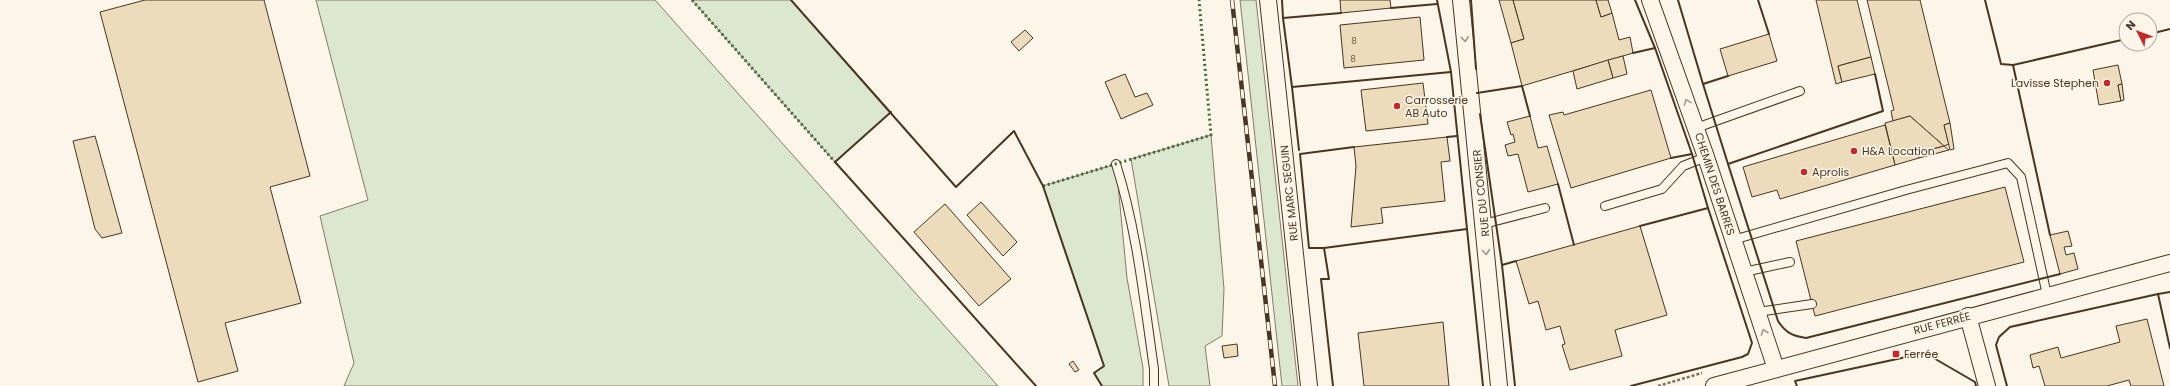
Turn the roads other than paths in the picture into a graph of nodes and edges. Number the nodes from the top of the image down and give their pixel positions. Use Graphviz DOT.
graph roads {
  1 [pos="1268,0"];
  2 [pos="1461,0"];
  3 [pos="1650,0"];
  4 [pos="1800,91"];
  5 [pos="1696,128"];
  6 [pos="1706,157"];
  7 [pos="1116,164"];
  8 [pos="1606,206"];
  9 [pos="1546,208"];
  10 [pos="1484,224"];
  11 [pos="1733,240"];
  12 [pos="1790,262"];
  13 [pos="2170,263"];
  14 [pos="1744,272"];
  15 [pos="2047,295"];
  16 [pos="1812,304"];
  17 [pos="1758,312"];
  18 [pos="1968,316"];
  19 [pos="1776,369"];
  20 [pos="1154,386"];
  21 [pos="1309,386"];
  22 [pos="1499,386"];
  23 [pos="1714,386"];
  24 [pos="1987,386"];
  1 -- 21 [label="street, RUE MARC SEGUIN"];
  2 -- 10 [label="street, RUE DU CONSIER, one-way"];
  5 -- 3 [label="street, CHEMIN DES BARRES, one-way"];
  4 -- 5 [label="lane"];
  5 -- 6 [label="street, CHEMIN DES BARRES"];
  6 -- 8 [label="lane"];
  6 -- 11 [label="street, CHEMIN DES BARRES"];
  7 -- 20 [label="lane"];
  9 -- 10 [label="lane"];
  10 -- 22 [label="street, RUE DU CONSIER, one-way"];
  11 -- 14 [label="street, CHEMIN DES BARRES"];
  11 -- 15 [label="lane"];
  12 -- 14 [label="lane"];
  13 -- 15 [label="street, RUE FERRÉE"];
  14 -- 17 [label="street, CHEMIN DES BARRES"];
  15 -- 18 [label="street, RUE FERRÉE"];
  16 -- 17 [label="lane"];
  19 -- 17 [label="street, CHEMIN DES BARRES, one-way"];
  18 -- 19 [label="street, RUE FERRÉE"];
  18 -- 24 [label="street"];
  19 -- 23 [label="street, RUE FERRÉE"];
}
